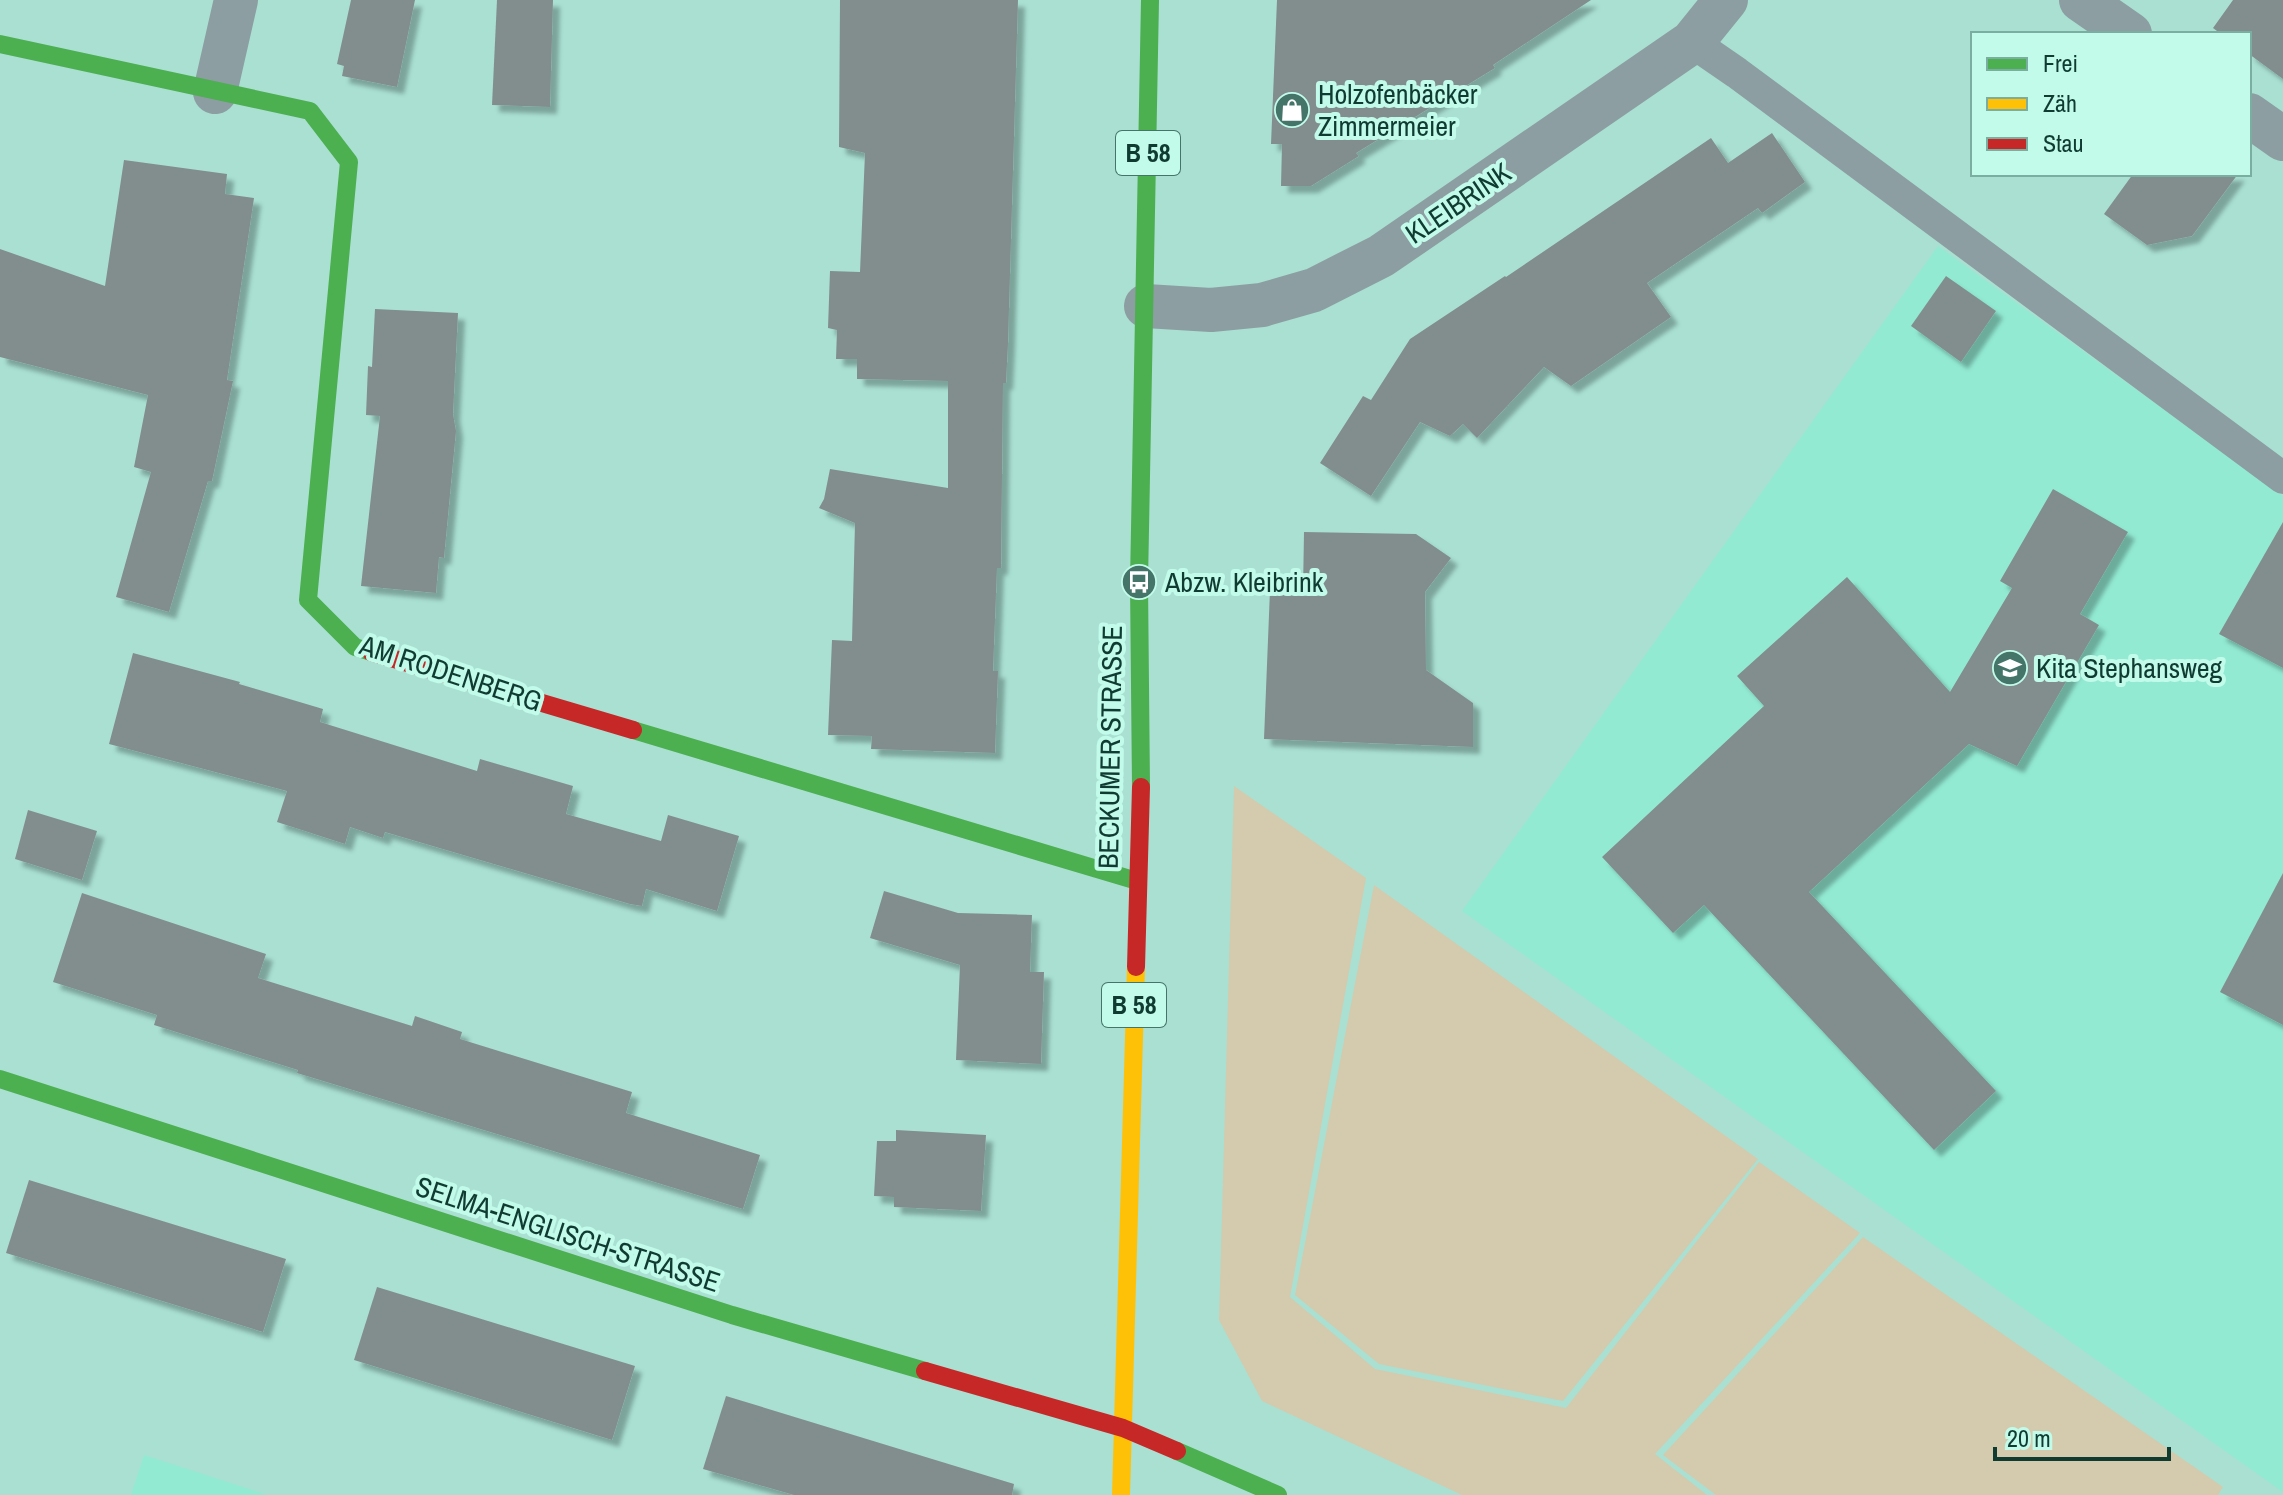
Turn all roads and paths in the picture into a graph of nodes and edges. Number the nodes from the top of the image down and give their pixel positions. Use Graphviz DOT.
graph roads {
  1 [pos="236,0"];
  2 [pos="1150,0"];
  3 [pos="1726,0"];
  4 [pos="2081,0"];
  5 [pos="2127,32"];
  6 [pos="1692,42"];
  7 [pos="0,44"];
  8 [pos="215,92"];
  9 [pos="2251,116"];
  10 [pos="2283,139"];
  11 [pos="1146,306"];
  12 [pos="2283,478"];
  13 [pos="1137,881"];
  14 [pos="0,1079"];
  15 [pos="1123,1428"];
  16 [pos="1121,1495"];
  17 [pos="1278,1495"];
  1 -- 8 [label="street"];
  2 -- 11 [label="street, BECKUMER STRASSE / B 58"];
  3 -- 6 [label="street, KLEIBRINK"];
  4 -- 5 [label="street"];
  6 -- 11 [label="street, KLEIBRINK"];
  6 -- 12 [label="lane"];
  7 -- 8 [label="street, AM RODENBERG"];
  8 -- 13 [label="street, AM RODENBERG"];
  9 -- 10 [label="street"];
  11 -- 13 [label="street, BECKUMER STRASSE / B 58"];
  13 -- 15 [label="street, BECKUMER STRASSE / B 58"];
  14 -- 15 [label="street, SELMA-ENGLISCH-STRASSE"];
  15 -- 16 [label="street, BECKUMER STRASSE / B 58"];
  15 -- 17 [label="street, SELMA-ENGLISCH-STRASSE"];
}
